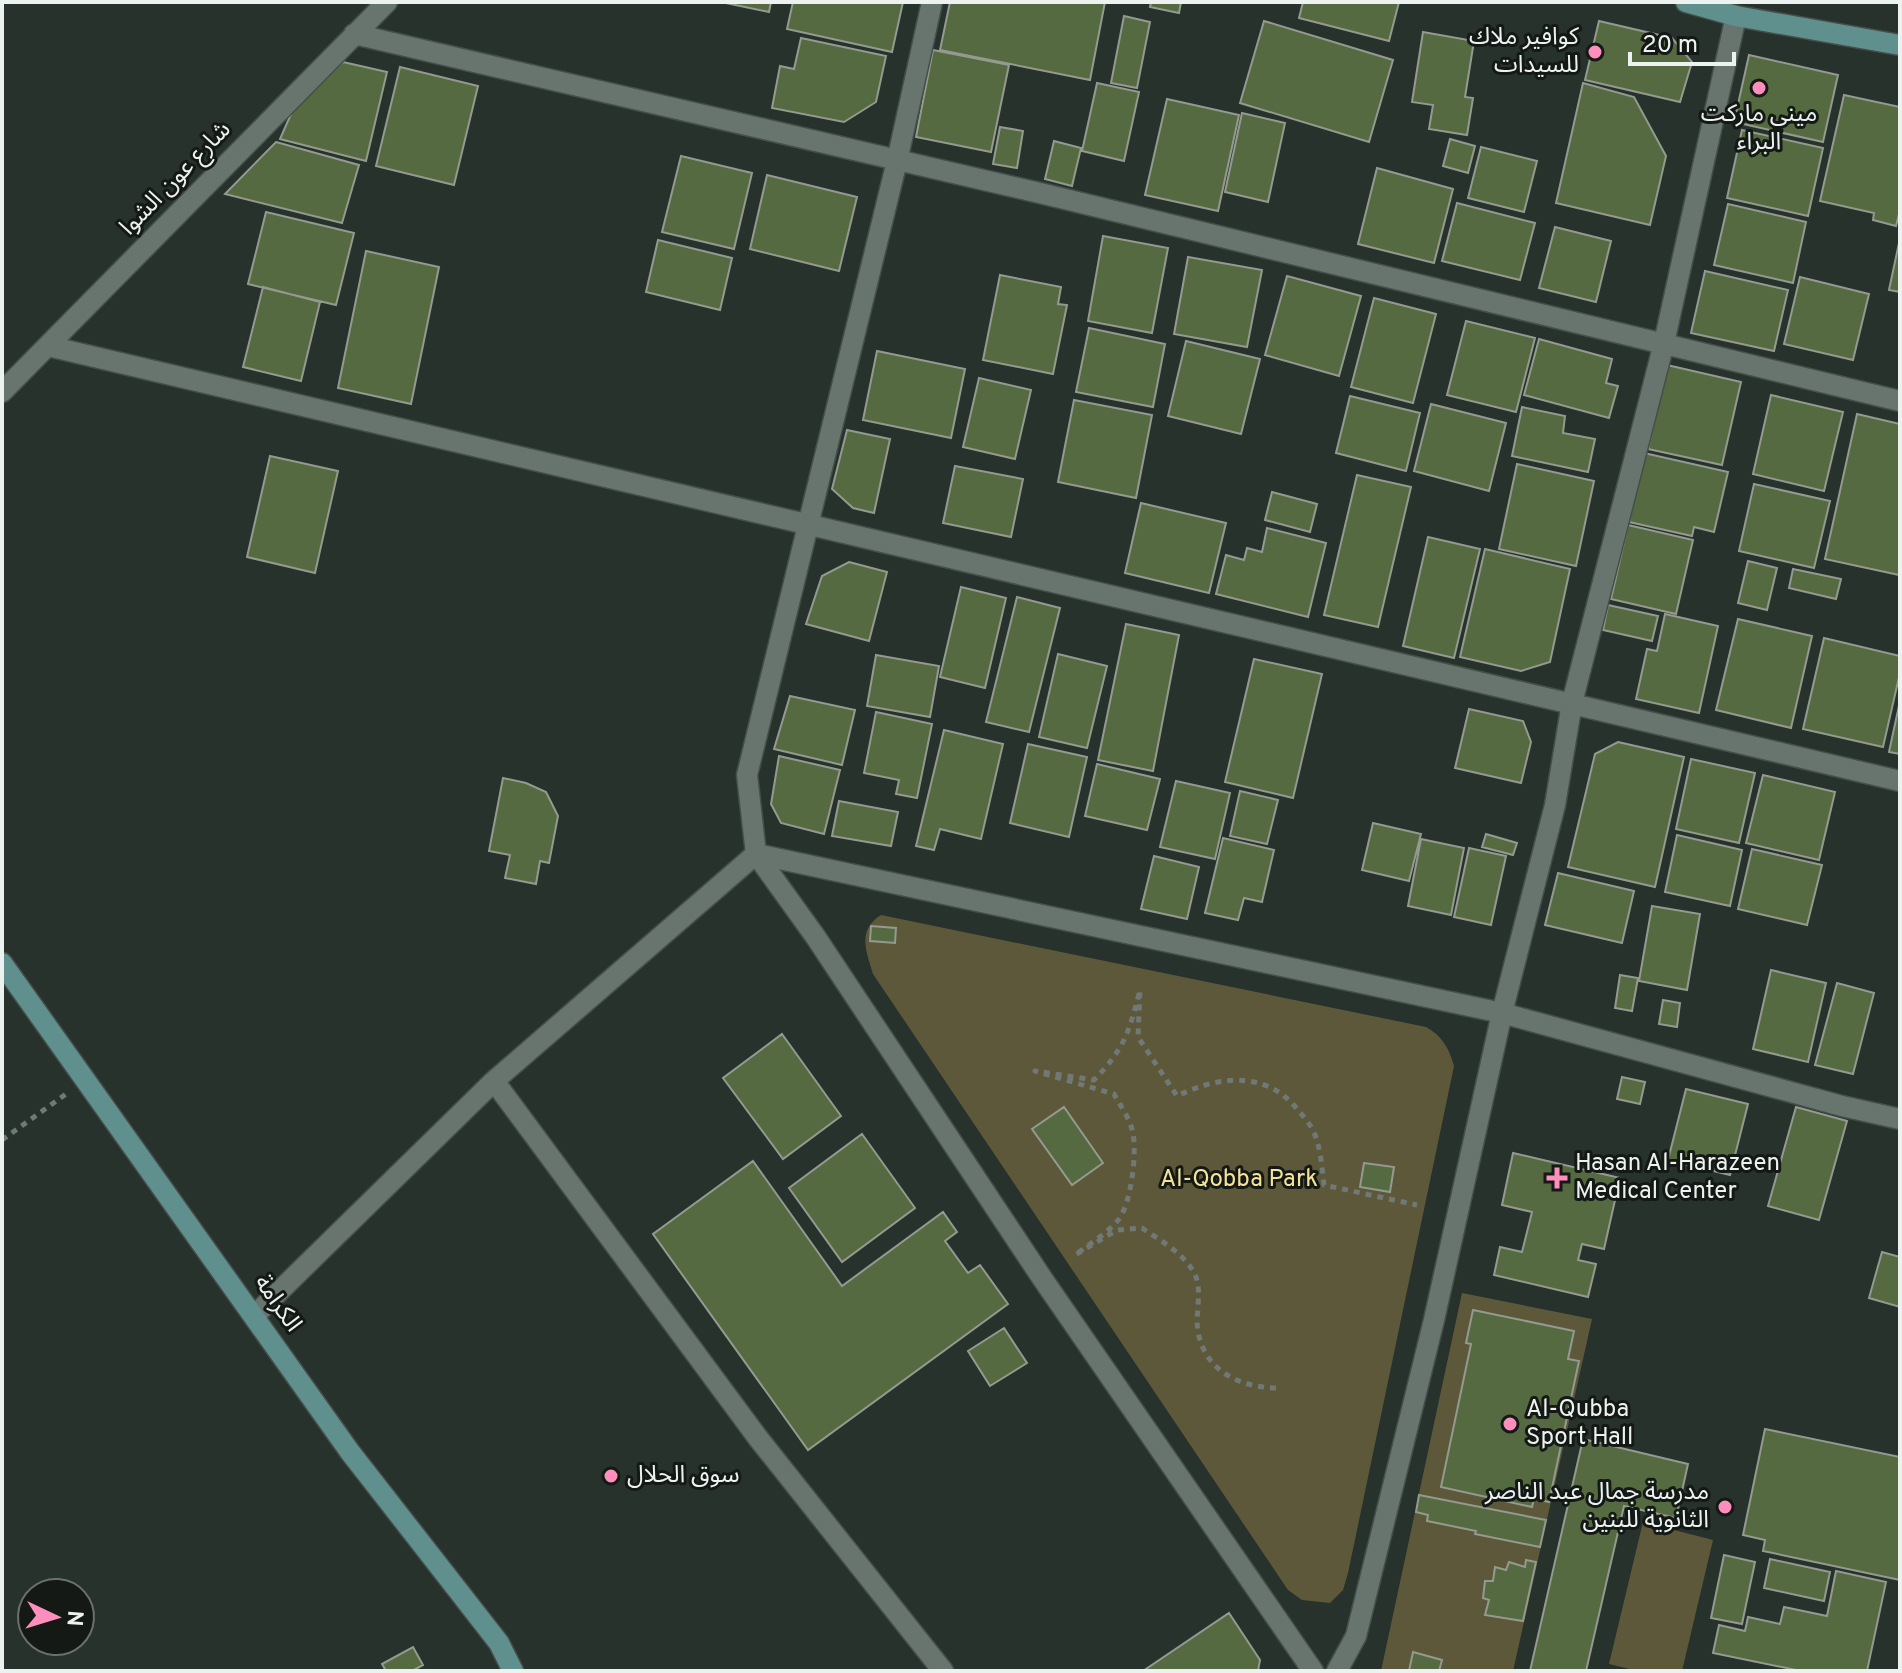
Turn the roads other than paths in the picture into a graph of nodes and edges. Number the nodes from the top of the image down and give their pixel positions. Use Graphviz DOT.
graph roads {
  1 [pos="387,2"];
  2 [pos="932,2"];
  3 [pos="1686,2"];
  4 [pos="1736,16"];
  5 [pos="354,34"];
  6 [pos="1900,45"];
  7 [pos="897,161"];
  8 [pos="1664,343"];
  9 [pos="48,346"];
  10 [pos="2,392"];
  11 [pos="1900,401"];
  12 [pos="808,526"];
  13 [pos="1572,703"];
  14 [pos="1900,781"];
  15 [pos="756,854"];
  16 [pos="2,963"];
  17 [pos="1502,1013"];
  18 [pos="494,1081"];
  19 [pos="1900,1119"];
  20 [pos="254,1316"];
  21 [pos="513,1671"];
  22 [pos="943,1671"];
  23 [pos="1313,1671"];
  24 [pos="1337,1671"];
  1 -- 5 [label="street, شارع عون الشوا"];
  2 -- 7 [label="street"];
  3 -- 4 [label="main road"];
  4 -- 6 [label="main road"];
  4 -- 8 [label="street"];
  5 -- 7 [label="street"];
  5 -- 9 [label="street, شارع عون الشوا"];
  7 -- 8 [label="street"];
  7 -- 12 [label="street"];
  8 -- 11 [label="street"];
  8 -- 13 [label="street"];
  9 -- 10 [label="street, شارع عون الشوا"];
  9 -- 12 [label="street"];
  12 -- 13 [label="street"];
  12 -- 15 [label="street"];
  13 -- 14 [label="street"];
  13 -- 17 [label="street"];
  15 -- 17 [label="street"];
  15 -- 18 [label="street"];
  15 -- 23 [label="street"];
  16 -- 20 [label="main road, الكرامة"];
  17 -- 19 [label="street"];
  17 -- 24 [label="street"];
  18 -- 20 [label="street"];
  18 -- 22 [label="street"];
  20 -- 21 [label="main road, الكرامة"];
}
